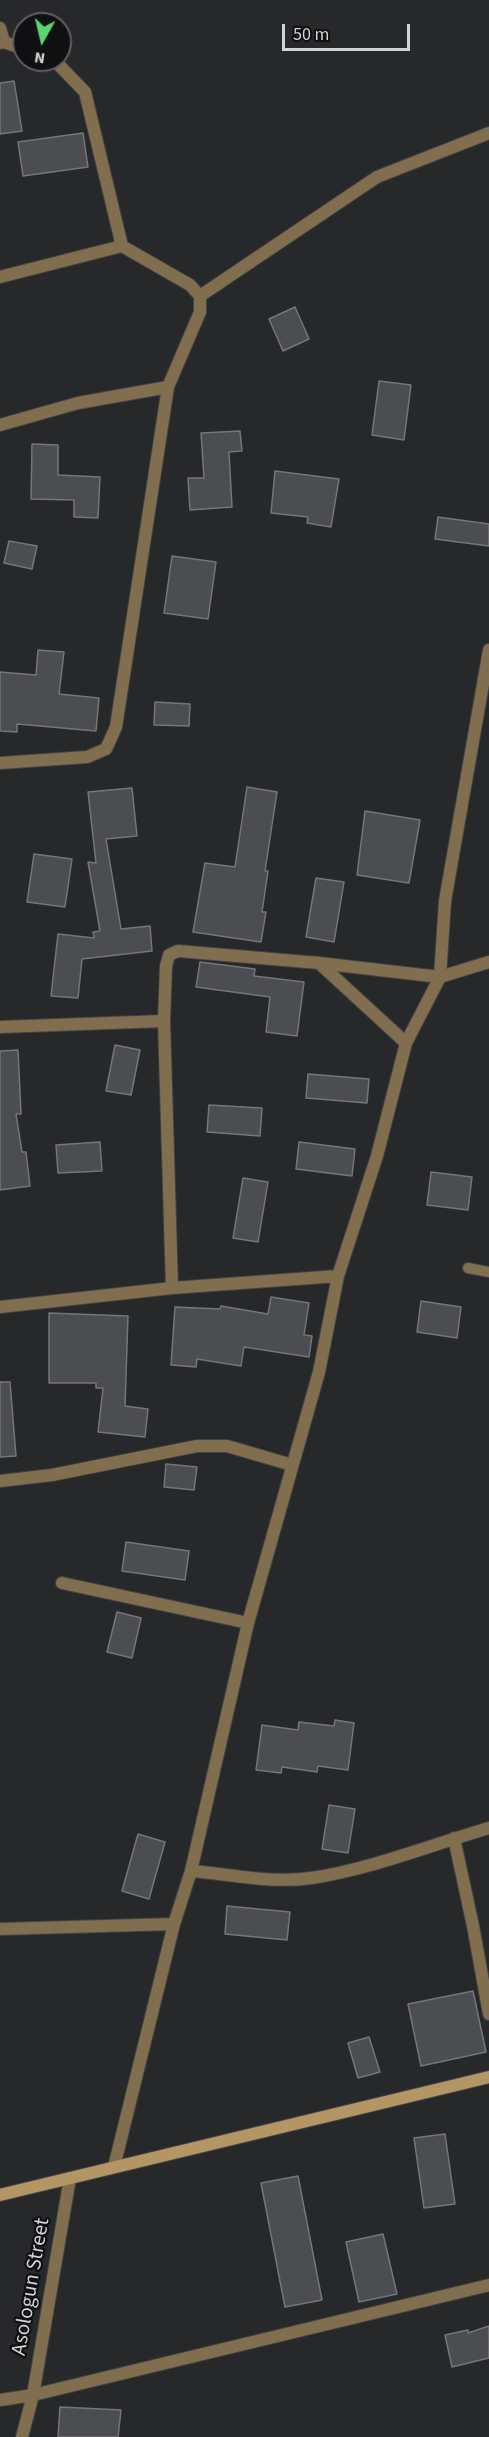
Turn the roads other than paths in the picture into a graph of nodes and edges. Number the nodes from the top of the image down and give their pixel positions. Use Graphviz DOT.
graph roads {
  1 [pos="0,28"];
  2 [pos="2,42"];
  3 [pos="66,72"];
  4 [pos="489,133"];
  5 [pos="122,246"];
  6 [pos="0,277"];
  7 [pos="200,296"];
  8 [pos="168,387"];
  9 [pos="0,425"];
  10 [pos="489,650"];
  11 [pos="0,763"];
  12 [pos="489,962"];
  13 [pos="319,963"];
  14 [pos="440,977"];
  15 [pos="164,1021"];
  16 [pos="0,1028"];
  17 [pos="406,1043"];
  18 [pos="468,1268"];
  19 [pos="489,1272"];
  20 [pos="338,1276"];
  21 [pos="172,1288"];
  22 [pos="0,1307"];
  23 [pos="292,1465"];
  24 [pos="0,1481"];
  25 [pos="62,1583"];
  26 [pos="248,1623"];
  27 [pos="489,1828"];
  28 [pos="454,1838"];
  29 [pos="191,1871"];
  30 [pos="174,1924"];
  31 [pos="0,1929"];
  32 [pos="489,2014"];
  33 [pos="489,2077"];
  34 [pos="114,2167"];
  35 [pos="70,2178"];
  36 [pos="0,2195"];
  37 [pos="489,2285"];
  38 [pos="33,2395"];
  39 [pos="0,2400"];
  40 [pos="22,2437"];
  1 -- 2 [label="street"];
  3 -- 5 [label="street"];
  4 -- 7 [label="street"];
  5 -- 6 [label="street"];
  5 -- 7 [label="street"];
  7 -- 8 [label="street"];
  8 -- 9 [label="street"];
  8 -- 11 [label="street"];
  10 -- 14 [label="street"];
  12 -- 14 [label="street"];
  13 -- 14 [label="street"];
  13 -- 15 [label="street"];
  13 -- 17 [label="street"];
  14 -- 17 [label="street"];
  15 -- 16 [label="street"];
  15 -- 21 [label="street"];
  17 -- 20 [label="street"];
  18 -- 19 [label="lane"];
  20 -- 21 [label="street"];
  20 -- 23 [label="street"];
  21 -- 22 [label="street"];
  23 -- 24 [label="street"];
  23 -- 26 [label="street"];
  25 -- 26 [label="street"];
  26 -- 29 [label="street"];
  27 -- 28 [label="street"];
  28 -- 29 [label="street"];
  28 -- 32 [label="street"];
  29 -- 30 [label="street"];
  30 -- 31 [label="street"];
  30 -- 34 [label="street"];
  33 -- 34 [label="street"];
  34 -- 35 [label="street"];
  35 -- 36 [label="street"];
  35 -- 38 [label="street, Asologun Street"];
  37 -- 38 [label="street"];
  38 -- 39 [label="street"];
  38 -- 40 [label="street, Asologun Street"];
}
